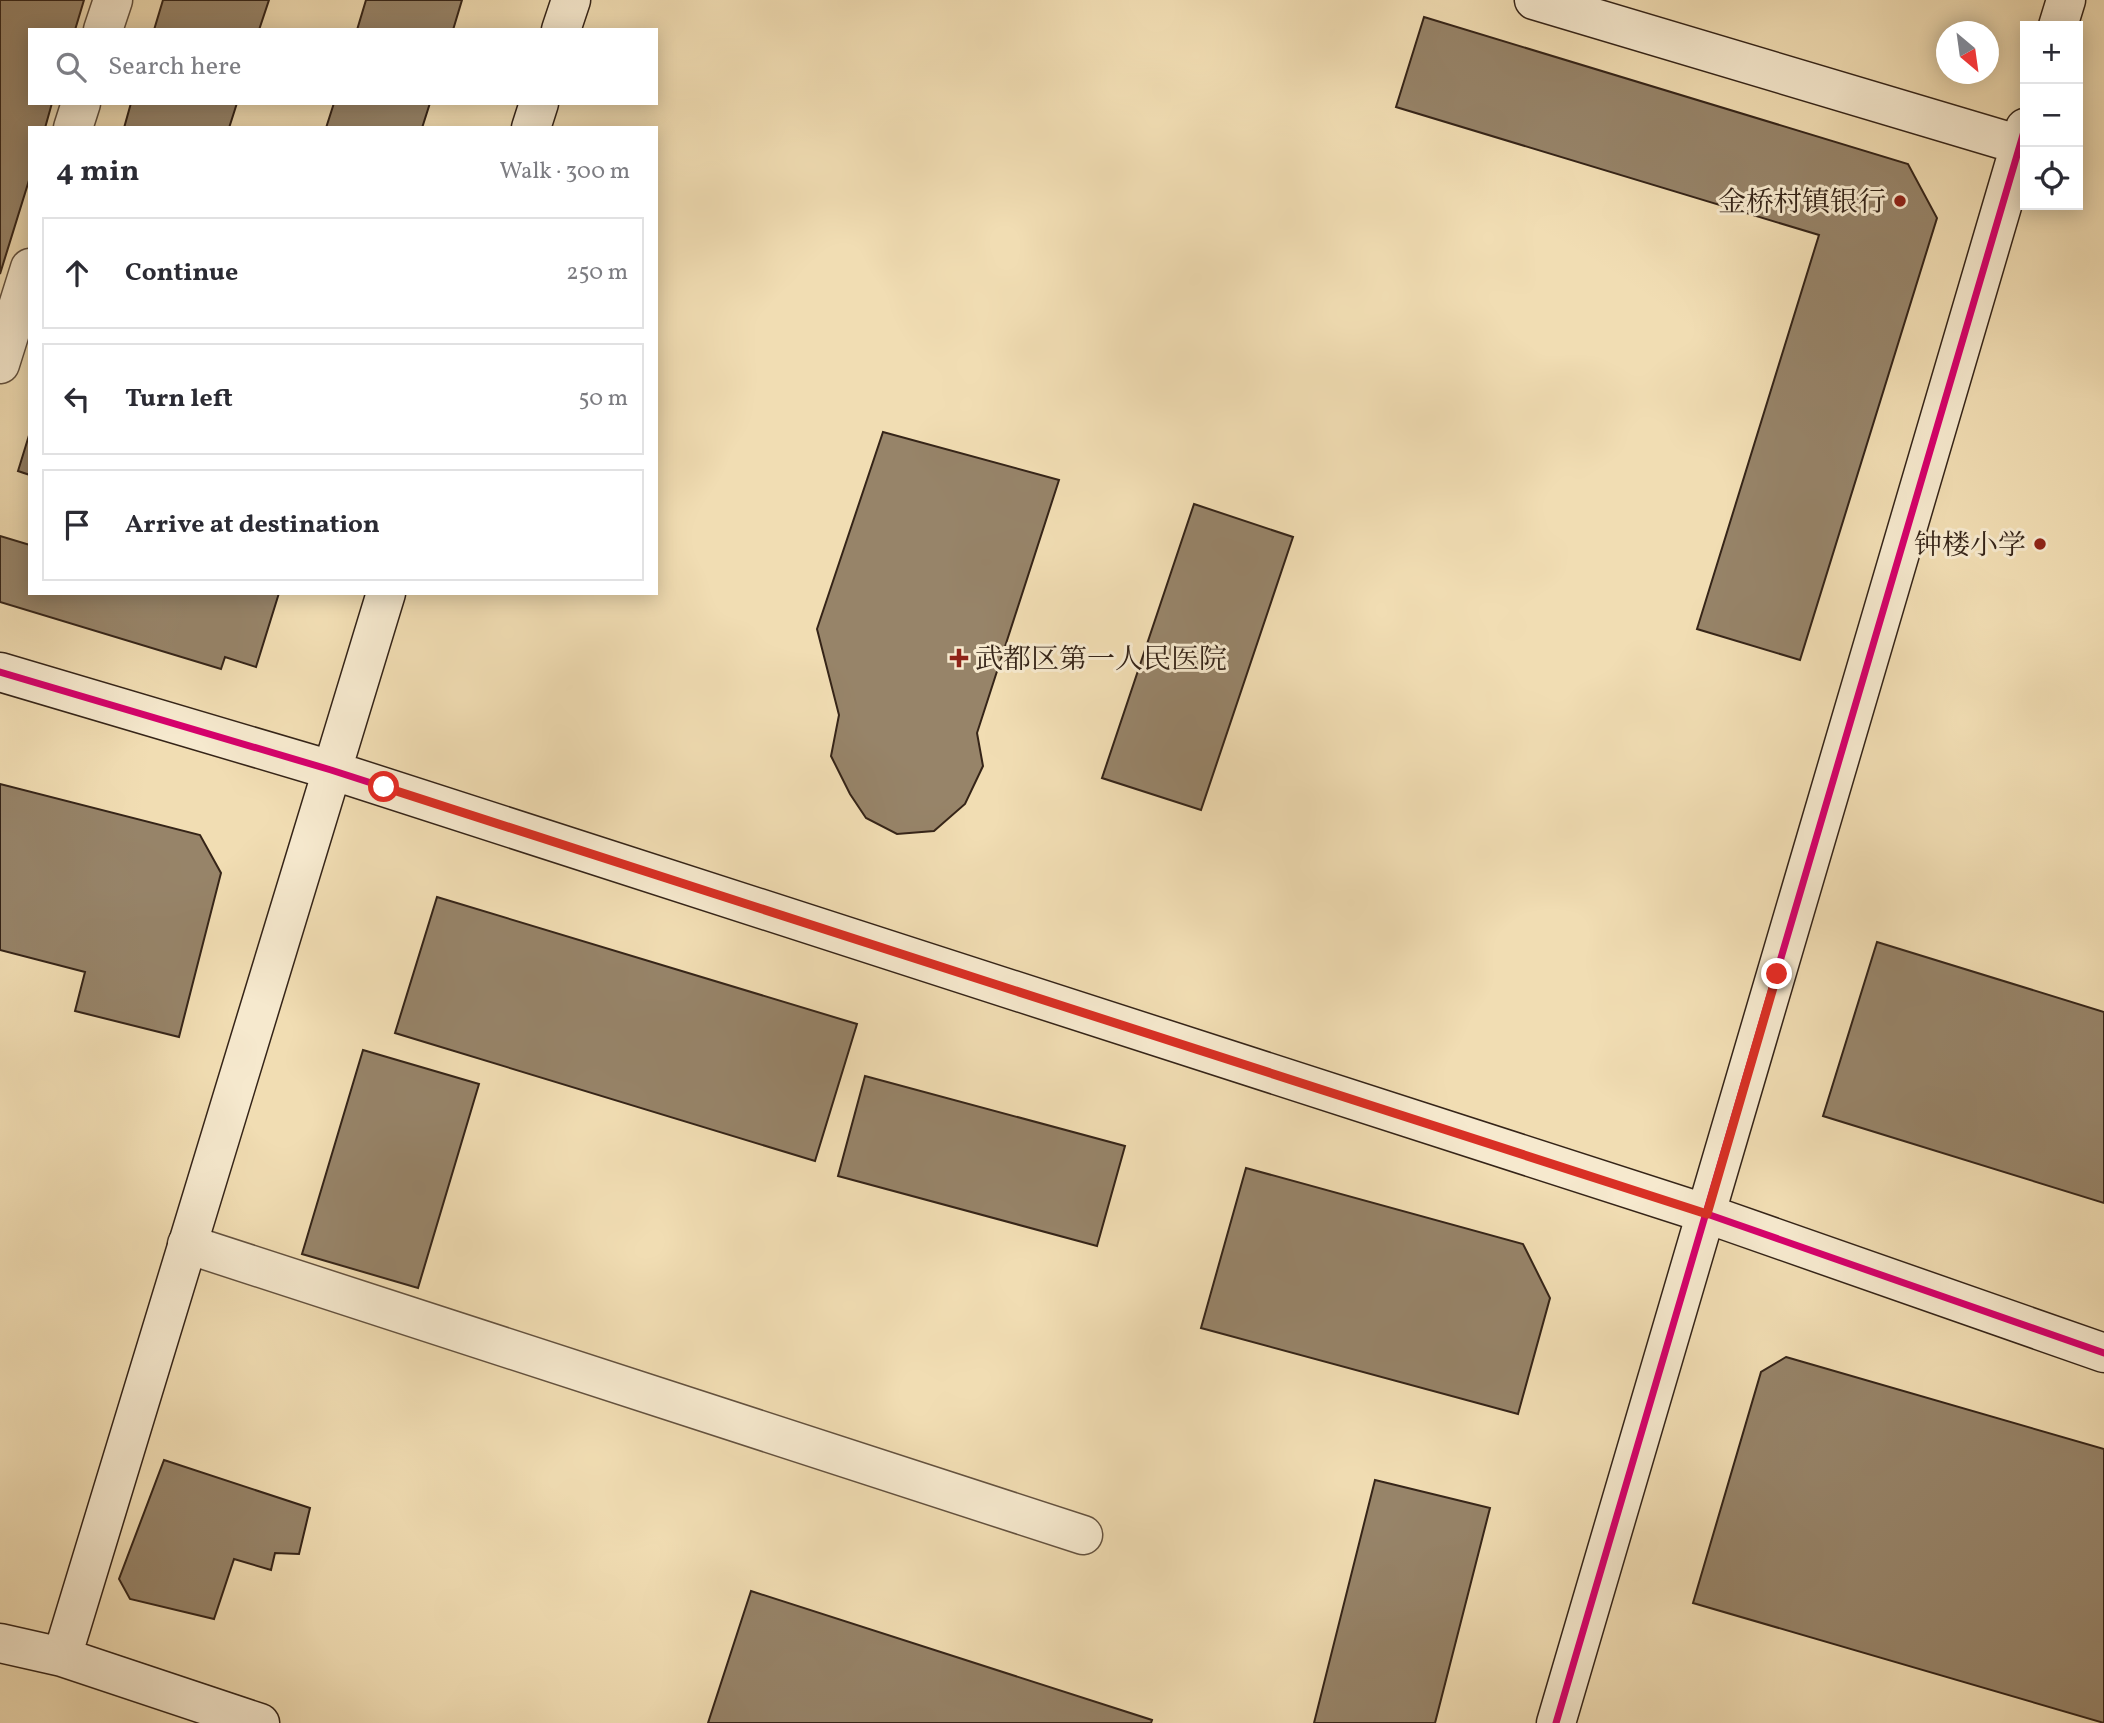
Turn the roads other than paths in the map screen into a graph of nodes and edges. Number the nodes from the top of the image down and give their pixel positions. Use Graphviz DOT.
graph roads {
  1 [pos="113,0"];
  2 [pos="571,0"];
  3 [pos="1534,0"];
  4 [pos="2066,0"];
  5 [pos="2060,21"];
  6 [pos="104,28"];
  7 [pos="562,28"];
  8 [pos="80,105"];
  9 [pos="538,105"];
  10 [pos="74,126"];
  11 [pos="532,126"];
  12 [pos="2020,136"];
  13 [pos="2020,144"];
  14 [pos="28,274"];
  15 [pos="0,364"];
  16 [pos="385,595"];
  17 [pos="0,672"];
  18 [pos="331,770"];
  19 [pos="1707,1214"];
  20 [pos="187,1244"];
  21 [pos="2104,1353"];
  22 [pos="1083,1535"];
  23 [pos="0,1643"];
  24 [pos="62,1657"];
  25 [pos="260,1723"];
  26 [pos="1556,1723"];
  1 -- 6 [label="street"];
  2 -- 7 [label="street"];
  3 -- 12 [label="street"];
  4 -- 5 [label="street"];
  8 -- 10 [label="street"];
  9 -- 11 [label="street"];
  13 -- 19 [label="street"];
  14 -- 15 [label="street"];
  16 -- 18 [label="street"];
  17 -- 18 [label="street"];
  18 -- 19 [label="street"];
  18 -- 20 [label="street"];
  19 -- 21 [label="street"];
  19 -- 26 [label="street"];
  20 -- 22 [label="street"];
  20 -- 24 [label="street"];
  23 -- 24 [label="street"];
  24 -- 25 [label="street"];
}
